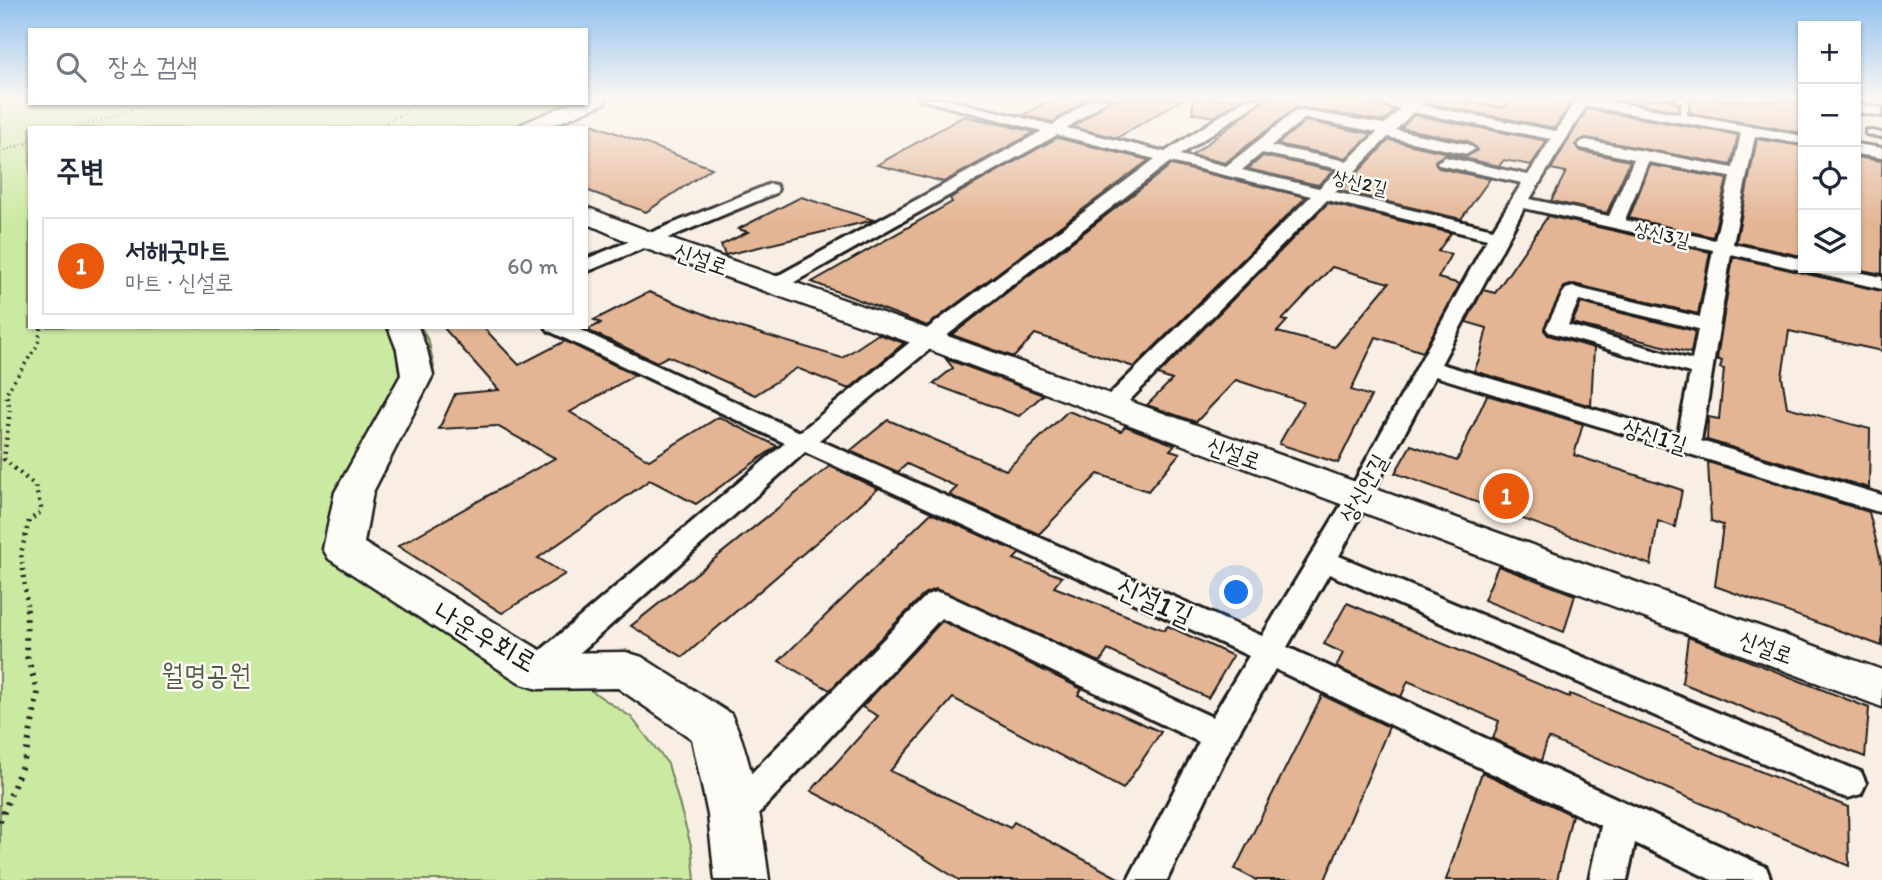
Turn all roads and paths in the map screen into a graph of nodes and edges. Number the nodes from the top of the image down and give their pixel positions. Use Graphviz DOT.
graph roads {
  1 [pos="1037,140"];
  2 [pos="1097,140"];
  3 [pos="1193,140"];
  4 [pos="1269,140"];
  5 [pos="1342,140"];
  6 [pos="1361,140"];
  7 [pos="1377,140"];
  8 [pos="1559,140"];
  9 [pos="1747,140"];
  10 [pos="28,143"];
  11 [pos="1372,145"];
  12 [pos="1586,145"];
  13 [pos="1259,148"];
  14 [pos="1467,149"];
  15 [pos="1861,150"];
  16 [pos="0,152"];
  17 [pos="1882,153"];
  18 [pos="1643,156"];
  19 [pos="1167,157"];
  20 [pos="1312,159"];
  21 [pos="1445,162"];
  22 [pos="1229,172"];
  23 [pos="1739,174"];
  24 [pos="1282,185"];
  25 [pos="770,189"];
  26 [pos="1527,192"];
  27 [pos="1323,194"];
  28 [pos="588,215"];
  29 [pos="1615,223"];
  30 [pos="1498,236"];
  31 [pos="647,240"];
  32 [pos="1723,247"];
  33 [pos="1798,264"];
  34 [pos="588,265"];
  35 [pos="1837,273"];
  36 [pos="1882,283"];
  37 [pos="775,285"];
  38 [pos="1709,325"];
  39 [pos="41,329"];
  40 [pos="404,329"];
  41 [pos="560,329"];
  42 [pos="928,339"];
  43 [pos="1429,367"];
  44 [pos="1701,369"];
  45 [pos="1110,407"];
  46 [pos="802,442"];
  47 [pos="1688,446"];
  48 [pos="1357,499"];
  49 [pos="1882,504"];
  50 [pos="1322,560"];
  51 [pos="1269,652"];
  52 [pos="538,671"];
  53 [pos="1882,689"];
  54 [pos="1219,736"];
  55 [pos="1848,783"];
  56 [pos="734,814"];
  57 [pos="1621,819"];
  58 [pos="0,822"];
  59 [pos="742,880"];
  60 [pos="1147,880"];
  61 [pos="1608,880"];
  62 [pos="1752,880"];
  1 -- 37 [label="street"];
  2 -- 19 [label="street, 상신2길"];
  3 -- 19 [label="street"];
  4 -- 13 [label="street"];
  5 -- 11 [label="street"];
  6 -- 11 [label="street"];
  7 -- 11 [label="street"];
  8 -- 26 [label="street, 상신안길"];
  9 -- 23 [label="street"];
  10 -- 16 [label="path"];
  11 -- 14 [label="street"];
  11 -- 20 [label="street"];
  11 -- 27 [label="street"];
  12 -- 18 [label="street"];
  13 -- 20 [label="street"];
  13 -- 22 [label="street"];
  15 -- 17 [label="street"];
  18 -- 23 [label="street"];
  18 -- 29 [label="street"];
  19 -- 22 [label="street, 상신2길"];
  19 -- 42 [label="street"];
  20 -- 24 [label="street"];
  21 -- 26 [label="street, 상신3길"];
  22 -- 24 [label="street, 상신2길"];
  23 -- 32 [label="street"];
  24 -- 27 [label="street, 상신2길"];
  25 -- 31 [label="street"];
  26 -- 29 [label="street, 상신3길"];
  26 -- 30 [label="street, 상신안길"];
  27 -- 30 [label="street, 상신2길"];
  27 -- 45 [label="street"];
  28 -- 31 [label="street, 신설로"];
  29 -- 32 [label="street, 상신3길"];
  30 -- 43 [label="street, 상신안길"];
  31 -- 34 [label="street"];
  31 -- 37 [label="street, 신설로"];
  32 -- 33 [label="street, 상신3길"];
  32 -- 38 [label="street"];
  35 -- 36 [label="street"];
  37 -- 42 [label="street, 신설로"];
  38 -- 44 [label="street"];
  38 -- 44 [label="street"];
  39 -- 58 [label="path"];
  40 -- 52 [label="street, 나운우회로"];
  41 -- 46 [label="street, 신설1길"];
  42 -- 45 [label="street, 신설로"];
  42 -- 46 [label="street"];
  43 -- 47 [label="street, 상신1길"];
  43 -- 48 [label="street, 상신안길"];
  44 -- 47 [label="street"];
  45 -- 48 [label="street, 신설로"];
  46 -- 51 [label="street, 신설1길"];
  46 -- 52 [label="street"];
  47 -- 49 [label="street, 상신1길"];
  48 -- 50 [label="street, 상신안길"];
  48 -- 53 [label="street, 신설로"];
  50 -- 51 [label="street, 상신안길"];
  50 -- 55 [label="street"];
  51 -- 54 [label="street, 상신안길"];
  51 -- 57 [label="street, 신설1길"];
  52 -- 56 [label="street, 나운우회로"];
  54 -- 56 [label="street"];
  54 -- 60 [label="street, 상신안길"];
  56 -- 59 [label="street, 나운우회로"];
  57 -- 61 [label="street"];
  57 -- 62 [label="street, 신설1길"];
}
